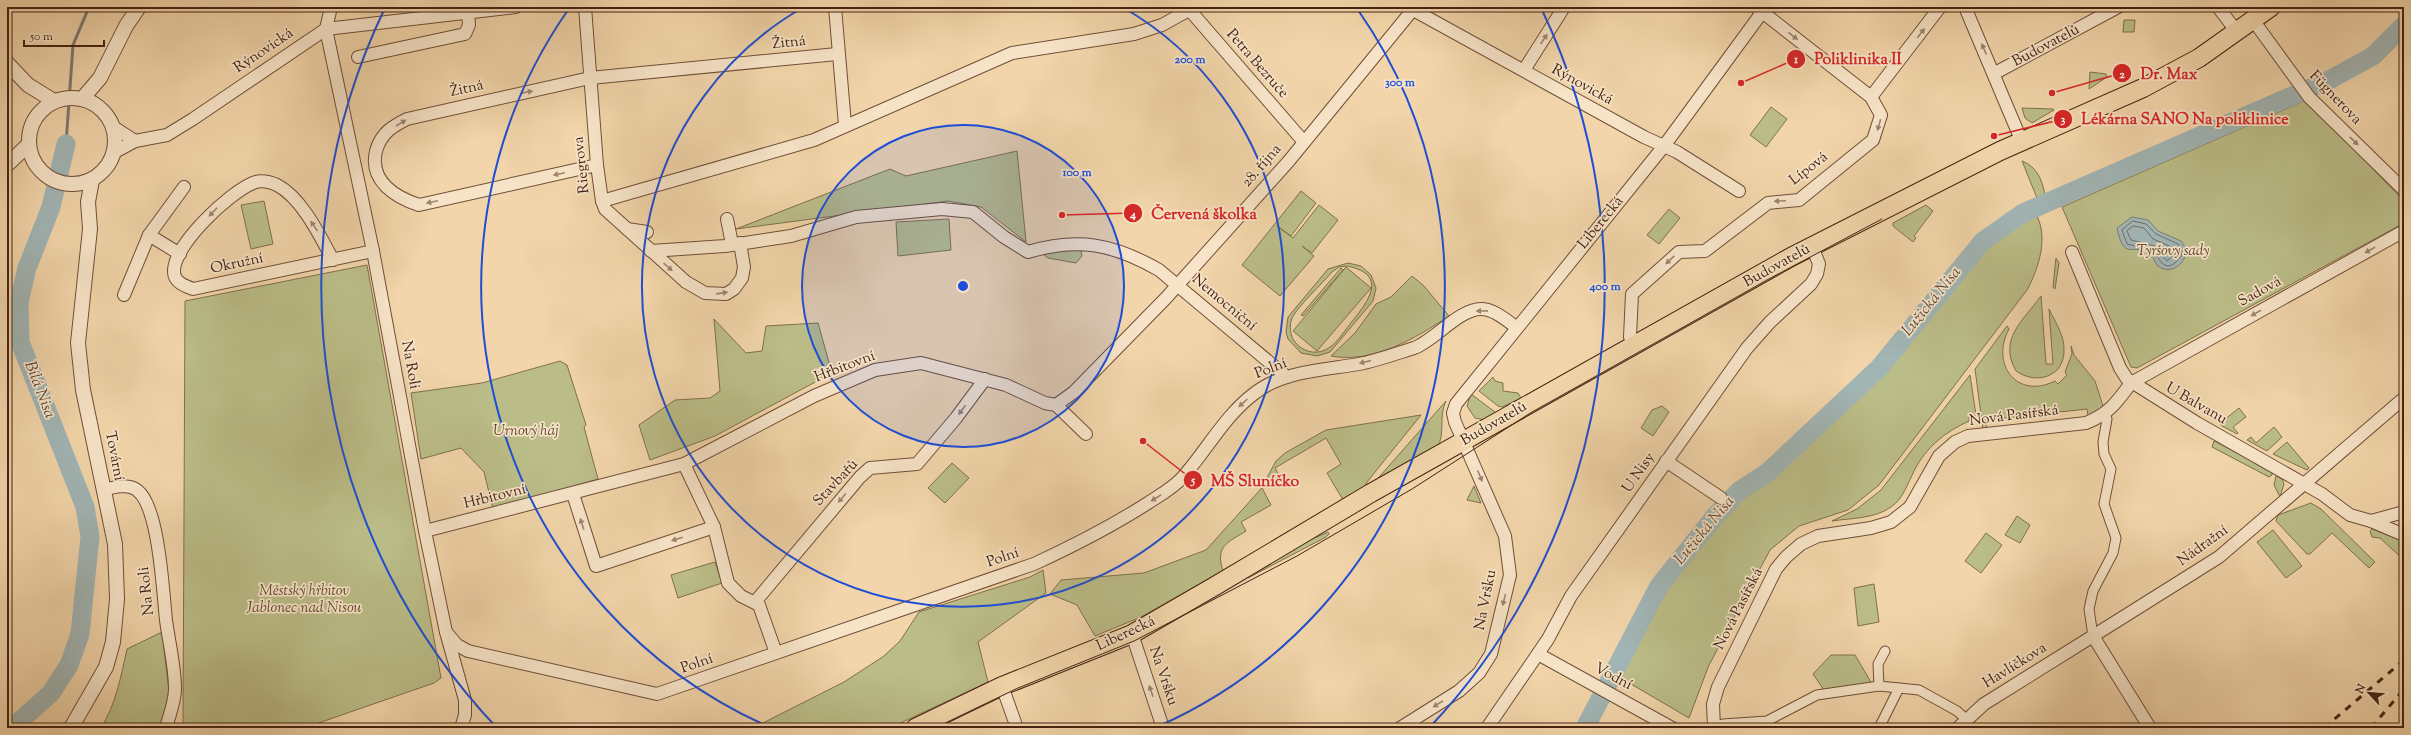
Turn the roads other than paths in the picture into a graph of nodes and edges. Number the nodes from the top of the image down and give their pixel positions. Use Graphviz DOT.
graph roads {
  1 [pos="138,7"];
  2 [pos="332,7"];
  3 [pos="516,7"];
  4 [pos="585,7"];
  5 [pos="835,7"];
  6 [pos="1564,7"];
  7 [pos="1940,7"];
  8 [pos="1965,7"];
  9 [pos="2118,7"];
  10 [pos="2218,7"];
  11 [pos="2271,7"];
  12 [pos="1412,8"];
  13 [pos="1188,9"];
  14 [pos="1762,9"];
  15 [pos="468,13"];
  16 [pos="2253,20"];
  17 [pos="326,29"];
  18 [pos="2237,32"];
  19 [pos="837,54"];
  20 [pos="358,57"];
  21 [pos="7,64"];
  22 [pos="1524,70"];
  23 [pos="1995,73"];
  24 [pos="100,78"];
  25 [pos="590,78"];
  26 [pos="28,85"];
  27 [pos="1871,97"];
  28 [pos="82,99"];
  29 [pos="57,100"];
  30 [pos="97,106"];
  31 [pos="40,112"];
  32 [pos="845,125"];
  33 [pos="112,126"];
  34 [pos="136,141"];
  35 [pos="1304,142"];
  36 [pos="2022,142"];
  37 [pos="29,144"];
  38 [pos="1664,146"];
  39 [pos="113,153"];
  40 [pos="31,158"];
  41 [pos="8,163"];
  42 [pos="597,165"];
  43 [pos="92,180"];
  44 [pos="72,184"];
  45 [pos="184,187"];
  46 [pos="2404,190"];
  47 [pos="1739,191"];
  48 [pos="602,201"];
  49 [pos="88,202"];
  50 [pos="727,219"];
  51 [pos="627,229"];
  52 [pos="2404,231"];
  53 [pos="647,232"];
  54 [pos="149,235"];
  55 [pos="736,243"];
  56 [pos="1812,246"];
  57 [pos="1119,250"];
  58 [pos="373,251"];
  59 [pos="651,251"];
  60 [pos="2072,252"];
  61 [pos="180,254"];
  62 [pos="333,260"];
  63 [pos="1159,270"];
  64 [pos="1177,285"];
  65 [pos="124,295"];
  66 [pos="1516,327"];
  67 [pos="1633,346"];
  68 [pos="1287,377"];
  69 [pos="985,379"];
  70 [pos="2131,383"];
  71 [pos="2404,398"];
  72 [pos="1056,405"];
  73 [pos="2104,415"];
  74 [pos="1086,434"];
  75 [pos="1464,440"];
  76 [pos="1666,461"];
  77 [pos="684,464"];
  78 [pos="2304,484"];
  79 [pos="103,490"];
  80 [pos="573,494"];
  81 [pos="1721,498"];
  82 [pos="2402,512"];
  83 [pos="1327,520"];
  84 [pos="2370,521"];
  85 [pos="714,527"];
  86 [pos="425,531"];
  87 [pos="2402,532"];
  88 [pos="755,602"];
  89 [pos="446,632"];
  90 [pos="1132,634"];
  91 [pos="2093,636"];
  92 [pos="1885,651"];
  93 [pos="776,653"];
  94 [pos="1538,654"];
  95 [pos="1002,686"];
  96 [pos="1879,686"];
  97 [pos="1899,688"];
  98 [pos="465,715"];
  99 [pos="1962,724"];
  100 [pos="1714,727"];
  101 [pos="71,728"];
  102 [pos="166,728"];
  103 [pos="461,728"];
  104 [pos="470,728"];
  105 [pos="915,728"];
  106 [pos="1018,728"];
  107 [pos="1163,728"];
  108 [pos="1400,728"];
  109 [pos="1487,728"];
  110 [pos="1672,728"];
  111 [pos="1879,728"];
  112 [pos="2150,728"];
  1 -- 24 [label="street"];
  2 -- 17 [label="street, Na Roli"];
  3 -- 15 [label="street, Rýnovická"];
  4 -- 25 [label="street, Riegrova"];
  5 -- 19 [label="street"];
  22 -- 6 [label="street, one-way"];
  27 -- 7 [label="street, one-way"];
  23 -- 8 [label="street, one-way"];
  9 -- 23 [label="street, Budovatelů"];
  10 -- 18 [label="street"];
  11 -- 16 [label="main road, Budovatelů"];
  12 -- 22 [label="street, Rýnovická"];
  12 -- 35 [label="street, 28. října"];
  13 -- 32 [label="street"];
  13 -- 35 [label="street, Petra Bezruče"];
  14 -- 27 [label="street, Lípová, one-way"];
  14 -- 38 [label="street, Liberecká"];
  15 -- 17 [label="street, Rýnovická"];
  15 -- 20 [label="street"];
  16 -- 18 [label="main road, Budovatelů"];
  16 -- 46 [label="street, Fügnerova, one-way"];
  17 -- 34 [label="street, Rýnovická"];
  17 -- 58 [label="street, Na Roli"];
  18 -- 36 [label="main road, Budovatelů"];
  19 -- 25 [label="street, Žitná"];
  19 -- 32 [label="street"];
  21 -- 26 [label="street"];
  22 -- 38 [label="street, Rýnovická"];
  23 -- 36 [label="street"];
  24 -- 28 [label="street"];
  24 -- 30 [label="street"];
  25 -- 42 [label="street, Riegrova"];
  42 -- 25 [label="street, Žitná, one-way"];
  26 -- 29 [label="street"];
  26 -- 31 [label="street"];
  27 -- 67 [label="street, Lípová, one-way"];
  28 -- 29 [label="street"];
  28 -- 30 [label="street"];
  29 -- 31 [label="street"];
  30 -- 33 [label="street"];
  31 -- 37 [label="street"];
  32 -- 48 [label="street"];
  33 -- 34 [label="street"];
  33 -- 39 [label="street"];
  34 -- 39 [label="street, Rýnovická"];
  35 -- 64 [label="street, 28. října"];
  36 -- 56 [label="main road, Budovatelů"];
  37 -- 40 [label="street"];
  37 -- 41 [label="street"];
  38 -- 47 [label="street, Rýnovická"];
  38 -- 66 [label="street, Liberecká"];
  39 -- 43 [label="street"];
  40 -- 41 [label="street"];
  40 -- 44 [label="street"];
  42 -- 48 [label="street, Riegrova"];
  43 -- 44 [label="street"];
  43 -- 49 [label="street, Tovární"];
  44 -- 49 [label="street"];
  45 -- 54 [label="street"];
  48 -- 51 [label="street, Riegrova"];
  49 -- 79 [label="street, Tovární"];
  50 -- 55 [label="street, Riegrova"];
  51 -- 53 [label="street"];
  51 -- 59 [label="street, Riegrova"];
  52 -- 70 [label="street, Sadová, one-way"];
  54 -- 61 [label="street"];
  54 -- 65 [label="street"];
  55 -- 57 [label="street, Nemocniční"];
  55 -- 59 [label="street, Nemocniční"];
  59 -- 55 [label="street, Riegrova, one-way"];
  56 -- 67 [label="main road, Budovatelů"];
  56 -- 76 [label="street, U Nisy"];
  57 -- 63 [label="street, Nemocniční"];
  57 -- 63 [label="street"];
  58 -- 62 [label="street, Okružní"];
  58 -- 86 [label="street, Na Roli"];
  60 -- 70 [label="street, U Balvanu"];
  61 -- 62 [label="street, Okružní"];
  62 -- 61 [label="street, Okružní, one-way"];
  63 -- 64 [label="street, Nemocniční"];
  64 -- 68 [label="street, Nemocniční"];
  64 -- 72 [label="street, 28. října"];
  66 -- 68 [label="street, Polní, one-way"];
  66 -- 75 [label="street, Liberecká"];
  67 -- 75 [label="main road, Budovatelů"];
  68 -- 93 [label="street, Polní, one-way"];
  69 -- 72 [label="street, Hřbitovní"];
  69 -- 77 [label="street, Hřbitovní"];
  69 -- 88 [label="street, Stavbařů, one-way"];
  70 -- 73 [label="street, Nová Pasířská"];
  70 -- 78 [label="street, U Balvanu"];
  71 -- 78 [label="street, Nádražní"];
  72 -- 74 [label="street, Hřbitovní"];
  73 -- 91 [label="street"];
  73 -- 100 [label="street, Nová Pasířská"];
  75 -- 83 [label="main road, Budovatelů"];
  75 -- 108 [label="street, Na Vršku, one-way"];
  76 -- 81 [label="street"];
  76 -- 94 [label="street, U Nisy"];
  77 -- 80 [label="street, Hřbitovní"];
  77 -- 85 [label="street"];
  78 -- 84 [label="street, U Balvanu"];
  78 -- 91 [label="street, Nádražní"];
  79 -- 101 [label="street, Tovární"];
  79 -- 102 [label="street, Na Roli"];
  85 -- 80 [label="street, one-way"];
  80 -- 86 [label="street, Hřbitovní"];
  82 -- 84 [label="street, U Balvanu"];
  83 -- 90 [label="main road, Liberecká"];
  84 -- 87 [label="street, U Balvanu"];
  85 -- 88 [label="street"];
  86 -- 89 [label="street, Na Roli"];
  88 -- 93 [label="street"];
  89 -- 93 [label="street, Polní"];
  89 -- 98 [label="street, Na Roli"];
  90 -- 95 [label="main road, Liberecká"];
  107 -- 90 [label="street, Na Vršku, one-way"];
  91 -- 99 [label="street, Havlíčkova"];
  91 -- 112 [label="street"];
  92 -- 96 [label="street"];
  94 -- 109 [label="street, U Nisy"];
  94 -- 110 [label="street, Vodní"];
  95 -- 105 [label="main road, Liberecká"];
  95 -- 106 [label="street"];
  96 -- 97 [label="street"];
  96 -- 100 [label="street"];
  97 -- 99 [label="street"];
  97 -- 111 [label="street"];
  98 -- 103 [label="street, Na Roli"];
  98 -- 104 [label="street"];
}
